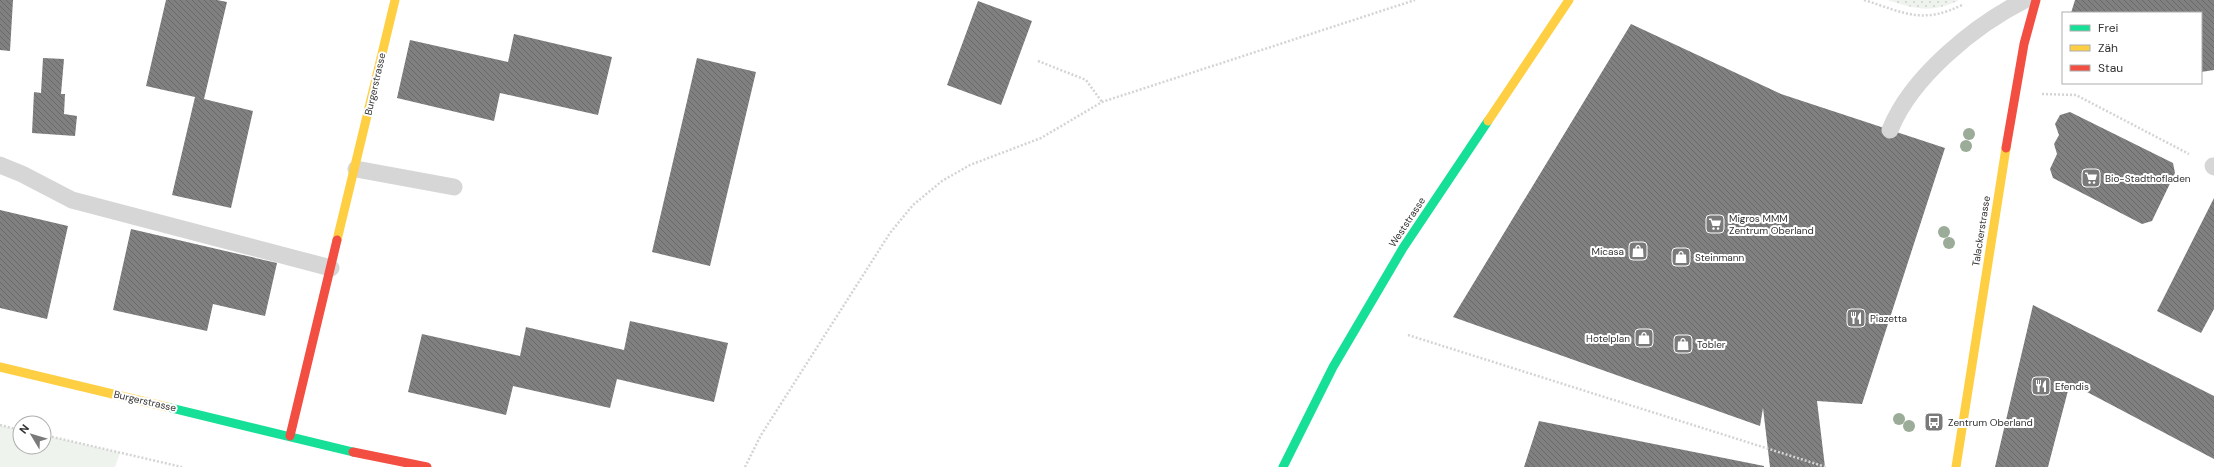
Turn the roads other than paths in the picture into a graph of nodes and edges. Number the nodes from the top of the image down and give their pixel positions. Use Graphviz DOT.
graph roads {
  1 [pos="395,0"];
  2 [pos="1569,0"];
  3 [pos="2025,0"];
  4 [pos="2036,0"];
  5 [pos="1890,130"];
  6 [pos="0,165"];
  7 [pos="356,169"];
  8 [pos="454,187"];
  9 [pos="331,268"];
  10 [pos="0,367"];
  11 [pos="290,436"];
  12 [pos="427,467"];
  13 [pos="1283,467"];
  14 [pos="1956,467"];
  1 -- 7 [label="main road, Burgerstrasse"];
  2 -- 13 [label="main road, Weststrasse"];
  3 -- 5 [label="lane"];
  4 -- 14 [label="main road, Talackerstrasse"];
  6 -- 9 [label="lane"];
  7 -- 8 [label="lane"];
  7 -- 9 [label="main road, Burgerstrasse"];
  9 -- 11 [label="main road, Burgerstrasse"];
  10 -- 11 [label="main road, Burgerstrasse"];
  11 -- 12 [label="main road, Burgerstrasse"];
}
